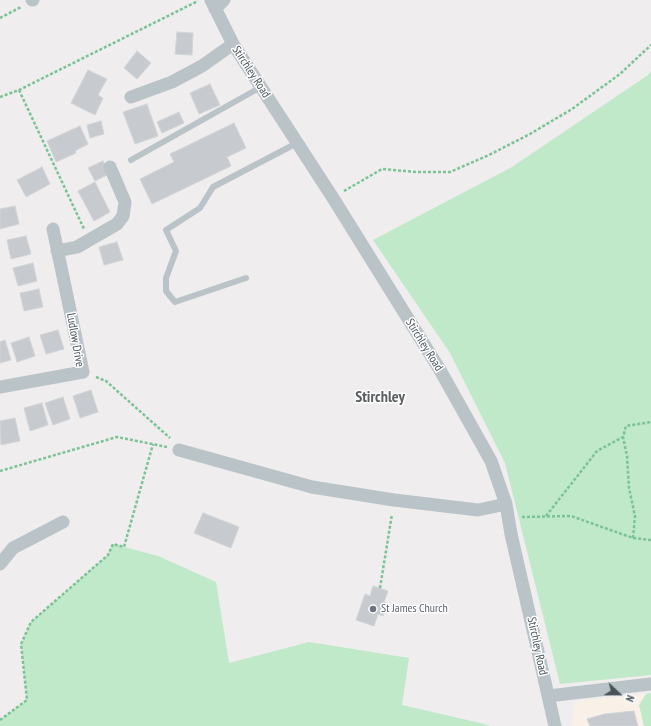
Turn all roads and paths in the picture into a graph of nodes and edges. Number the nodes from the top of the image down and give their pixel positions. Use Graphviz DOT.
graph roads {
  1 [pos="32,0"];
  2 [pos="200,0"];
  3 [pos="217,3"];
  4 [pos="0,18"];
  5 [pos="233,44"];
  6 [pos="651,45"];
  7 [pos="261,87"];
  8 [pos="19,90"];
  9 [pos="0,97"];
  10 [pos="131,97"];
  11 [pos="297,143"];
  12 [pos="131,160"];
  13 [pos="110,167"];
  14 [pos="334,198"];
  15 [pos="53,229"];
  16 [pos="89,240"];
  17 [pos="57,251"];
  18 [pos="246,278"];
  19 [pos="82,372"];
  20 [pos="0,387"];
  21 [pos="651,422"];
  22 [pos="623,437"];
  23 [pos="170,438"];
  24 [pos="153,444"];
  25 [pos="179,450"];
  26 [pos="0,471"];
  27 [pos="394,500"];
  28 [pos="506,504"];
  29 [pos="536,516"];
  30 [pos="546,516"];
  31 [pos="63,522"];
  32 [pos="633,538"];
  33 [pos="651,540"];
  34 [pos="0,564"];
  35 [pos="380,588"];
  36 [pos="651,684"];
  37 [pos="548,696"];
  38 [pos="0,720"];
  39 [pos="555,726"];
  1 -- 4 [label="path"];
  2 -- 8 [label="path"];
  3 -- 5 [label="street, Stirchley Road"];
  5 -- 7 [label="street, Stirchley Road"];
  5 -- 10 [label="street"];
  6 -- 14 [label="path"];
  7 -- 11 [label="street, Stirchley Road"];
  7 -- 12 [label="lane"];
  8 -- 9 [label="path"];
  8 -- 16 [label="path"];
  11 -- 14 [label="street, Stirchley Road"];
  11 -- 18 [label="lane"];
  13 -- 16 [label="street"];
  14 -- 28 [label="street, Stirchley Road"];
  15 -- 17 [label="street, Ludlow Drive"];
  16 -- 17 [label="street"];
  17 -- 19 [label="street, Ludlow Drive"];
  19 -- 20 [label="street, Ludlow Drive"];
  19 -- 23 [label="path"];
  21 -- 22 [label="path"];
  22 -- 30 [label="path"];
  22 -- 32 [label="path"];
  24 -- 25 [label="path"];
  24 -- 26 [label="path"];
  24 -- 38 [label="path"];
  25 -- 27 [label="street"];
  27 -- 28 [label="street"];
  27 -- 35 [label="path"];
  28 -- 37 [label="street, Stirchley Road"];
  29 -- 30 [label="path"];
  30 -- 32 [label="path"];
  31 -- 34 [label="street"];
  32 -- 33 [label="path"];
  36 -- 37 [label="street"];
  37 -- 39 [label="street, Stirchley Road"];
}
